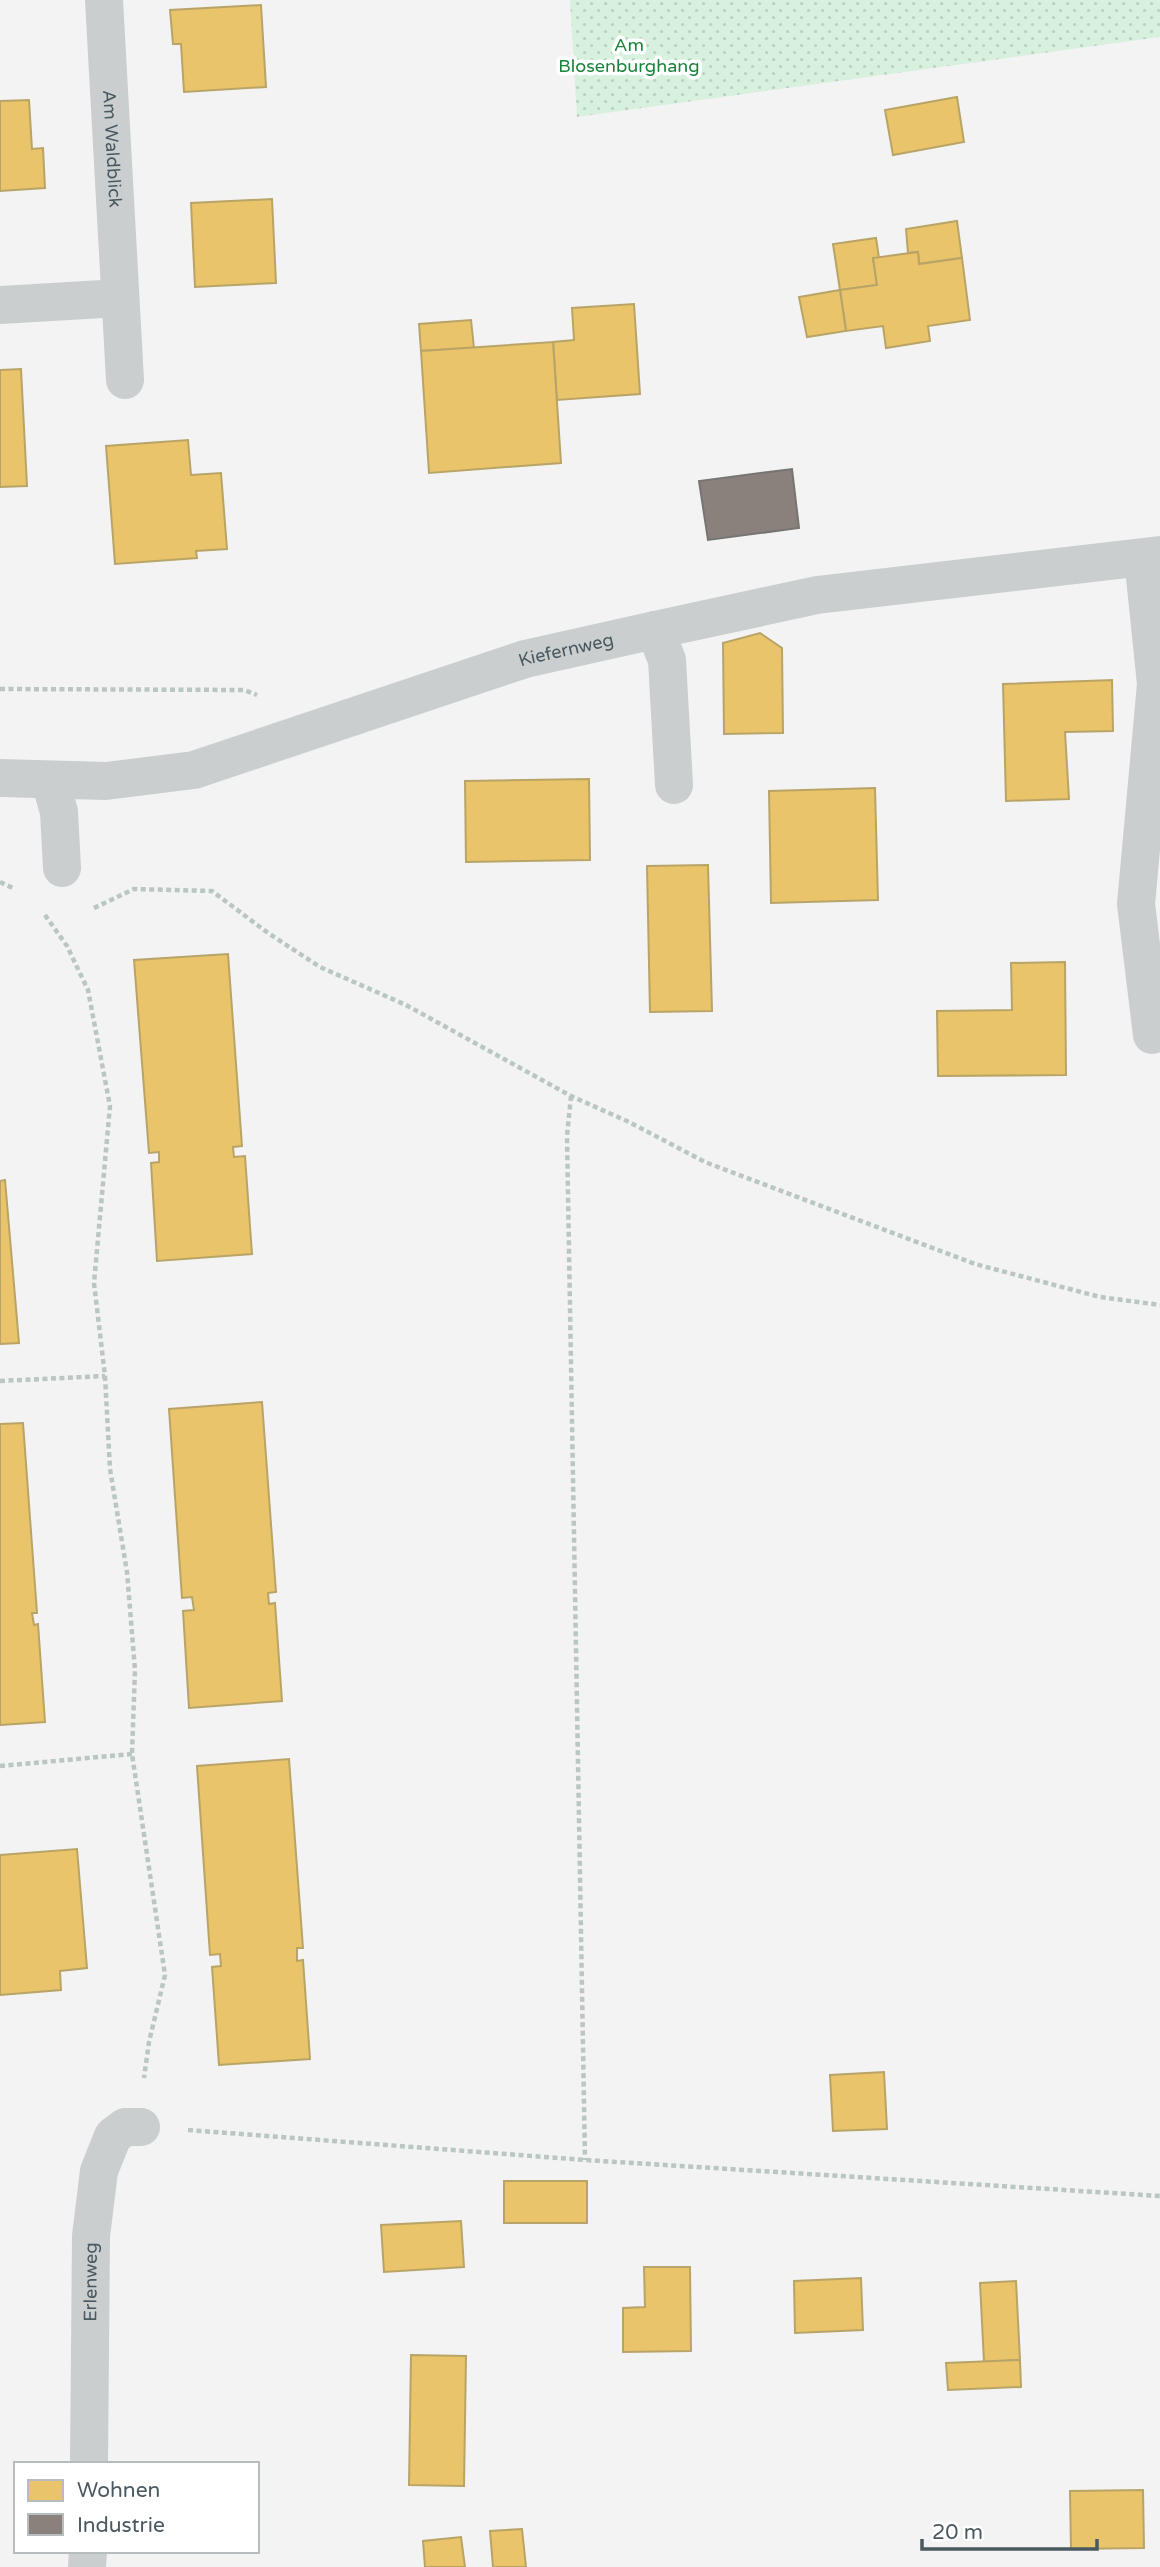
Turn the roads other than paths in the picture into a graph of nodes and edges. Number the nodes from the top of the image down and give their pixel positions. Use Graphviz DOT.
graph roads {
  1 [pos="104,0"];
  2 [pos="120,298"];
  3 [pos="0,305"];
  4 [pos="125,380"];
  5 [pos="1152,557"];
  6 [pos="655,630"];
  7 [pos="0,778"];
  8 [pos="50,780"];
  9 [pos="674,785"];
  10 [pos="62,868"];
  11 [pos="1152,972"];
  12 [pos="1152,1035"];
  13 [pos="141,2127"];
  14 [pos="89,2462"];
  1 -- 2 [label="street, Am Waldblick"];
  2 -- 3 [label="street"];
  2 -- 4 [label="street, Am Waldblick"];
  5 -- 6 [label="street, Kiefernweg"];
  5 -- 11 [label="street, Kiefernweg"];
  6 -- 8 [label="street, Kiefernweg"];
  6 -- 9 [label="street"];
  7 -- 8 [label="street, Kiefernweg"];
  8 -- 10 [label="street"];
  11 -- 12 [label="street, Kiefernweg"];
  13 -- 14 [label="street, Erlenweg"];
}
